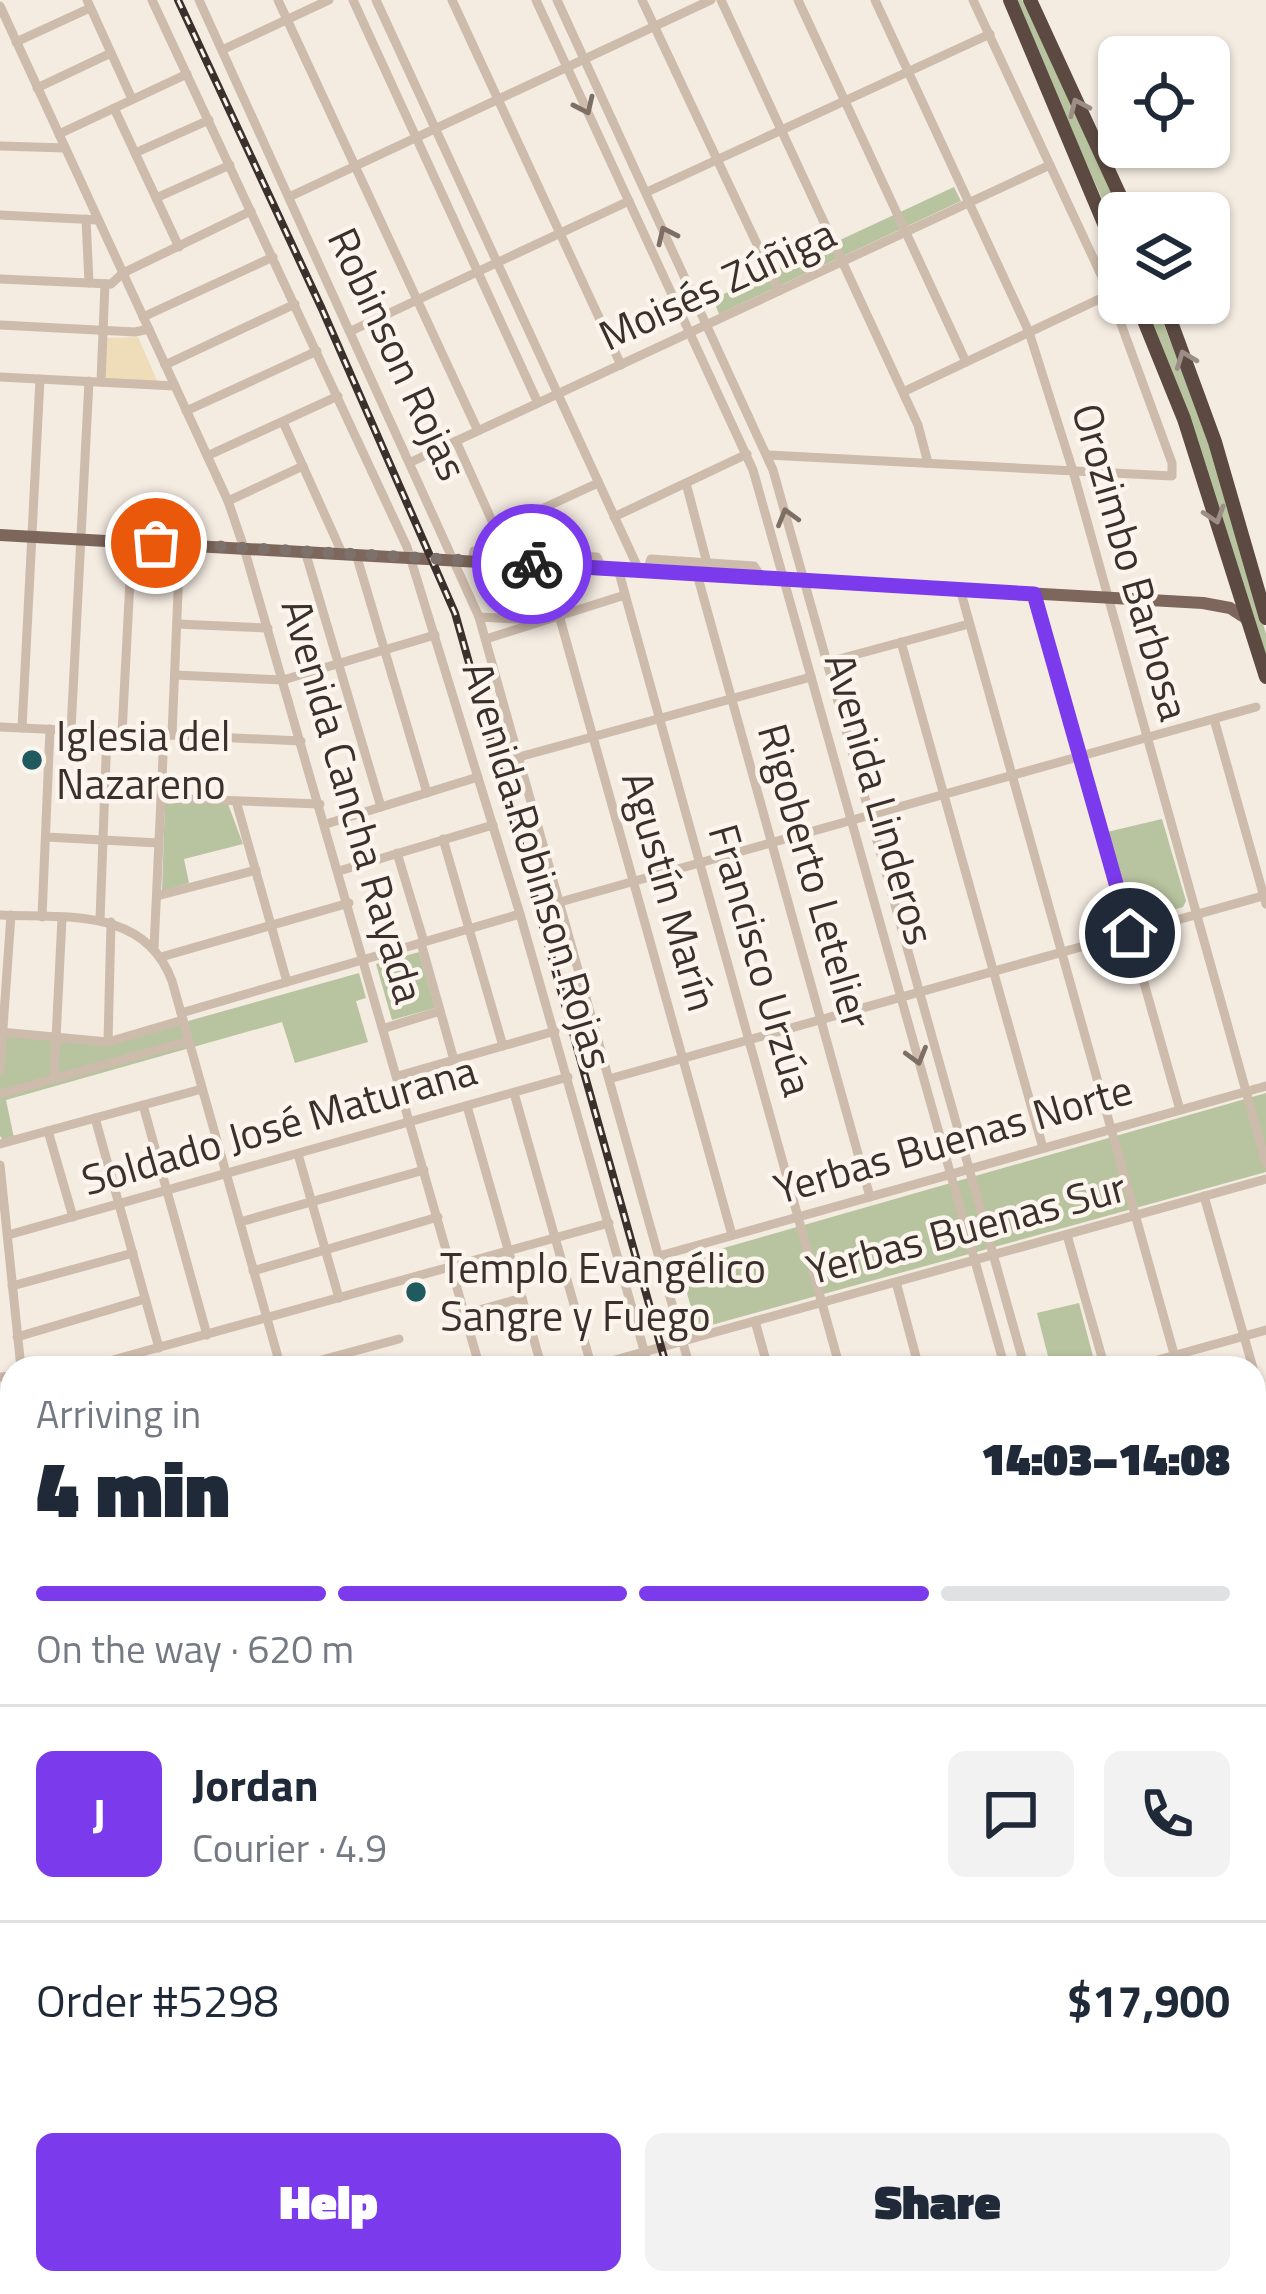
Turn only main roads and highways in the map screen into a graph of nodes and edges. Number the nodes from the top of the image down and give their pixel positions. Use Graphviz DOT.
graph roads {
  1 [pos="1010,0"];
  2 [pos="1030,0"];
  3 [pos="1118,192"];
  4 [pos="1098,209"];
  5 [pos="1146,324"];
  6 [pos="1172,324"];
  7 [pos="0,535"];
  8 [pos="1233,573"];
  9 [pos="1203,604"];
  10 [pos="1266,619"];
  11 [pos="1249,622"];
  12 [pos="1266,677"];
  1 -- 4 [label="highway"];
  3 -- 2 [label="highway, one-way"];
  5 -- 8 [label="highway, one-way"];
  10 -- 6 [label="highway, one-way"];
  7 -- 9 [label="main road"];
  8 -- 9 [label="main road"];
  8 -- 11 [label="highway"];
  9 -- 11 [label="main road"];
  11 -- 12 [label="highway"];
}
